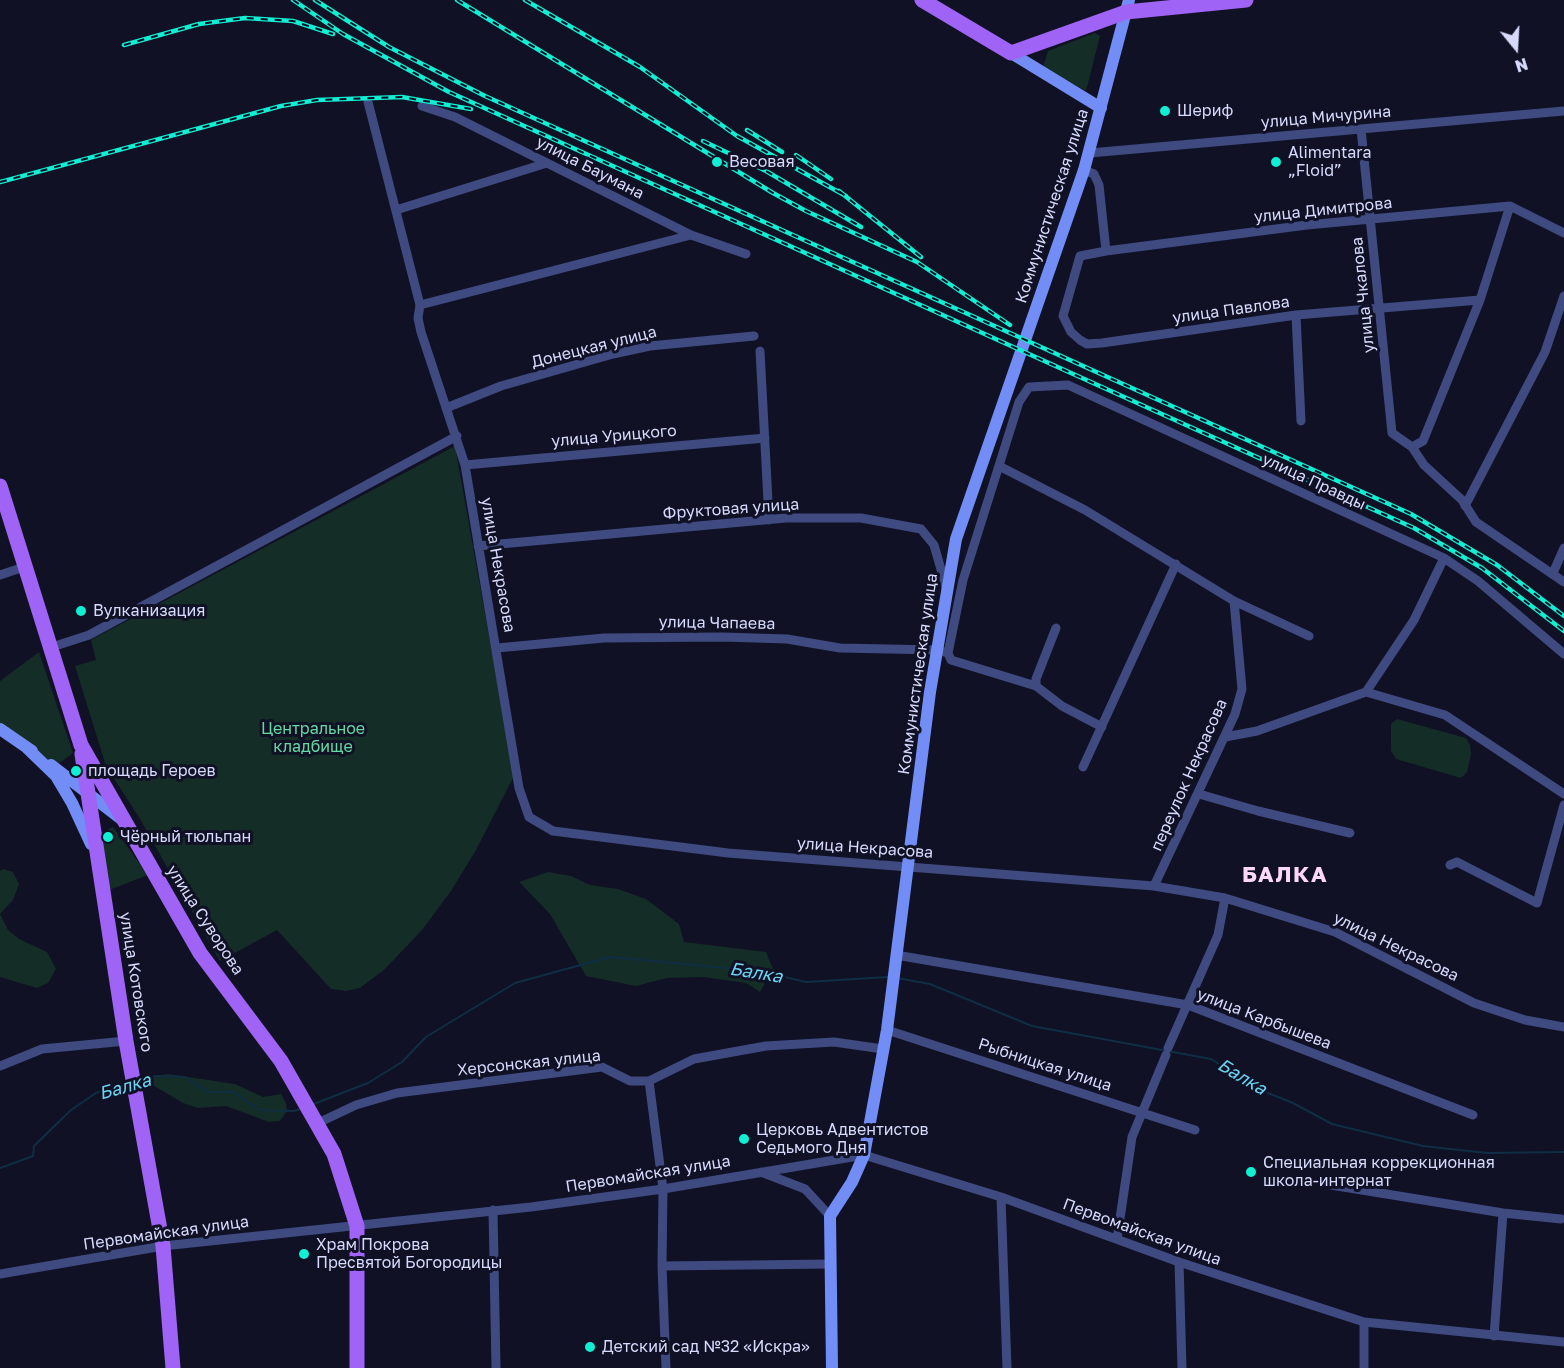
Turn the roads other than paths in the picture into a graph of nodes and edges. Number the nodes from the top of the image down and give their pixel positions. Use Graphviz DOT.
graph roads {
  1 [pos="922,0"];
  2 [pos="1246,0"];
  3 [pos="1127,6"];
  4 [pos="1011,53"];
  5 [pos="368,102"];
  6 [pos="422,106"];
  7 [pos="1101,108"];
  8 [pos="1564,111"];
  9 [pos="1361,129"];
  10 [pos="1090,153"];
  11 [pos="547,164"];
  12 [pos="1084,170"];
  13 [pos="1510,206"];
  14 [pos="396,210"];
  15 [pos="1371,219"];
  16 [pos="1564,233"];
  17 [pos="691,235"];
  18 [pos="1106,251"];
  19 [pos="746,254"];
  20 [pos="1080,256"];
  21 [pos="1564,296"];
  22 [pos="1480,300"];
  23 [pos="420,305"];
  24 [pos="1380,308"];
  25 [pos="1296,315"];
  26 [pos="754,336"];
  27 [pos="760,351"];
  28 [pos="446,408"];
  29 [pos="1301,422"];
  30 [pos="457,436"];
  31 [pos="765,438"];
  32 [pos="1412,447"];
  33 [pos="465,465"];
  34 [pos="999,466"];
  35 [pos="0,486"];
  36 [pos="1465,506"];
  37 [pos="769,520"];
  38 [pos="478,546"];
  39 [pos="1564,548"];
  40 [pos="1444,558"];
  41 [pos="1176,564"];
  42 [pos="27,566"];
  43 [pos="1553,573"];
  44 [pos="0,575"];
  45 [pos="1564,582"];
  46 [pos="946,587"];
  47 [pos="1234,601"];
  48 [pos="1056,628"];
  49 [pos="1309,636"];
  50 [pos="52,647"];
  51 [pos="497,648"];
  52 [pos="942,652"];
  53 [pos="1564,654"];
  54 [pos="1036,686"];
  55 [pos="1366,692"];
  56 [pos="1102,727"];
  57 [pos="0,729"];
  58 [pos="1225,737"];
  59 [pos="81,745"];
  60 [pos="26,747"];
  61 [pos="1083,767"];
  62 [pos="86,789"];
  63 [pos="1199,794"];
  64 [pos="1564,794"];
  65 [pos="1564,805"];
  66 [pos="121,819"];
  67 [pos="1350,833"];
  68 [pos="1450,865"];
  69 [pos="907,867"];
  70 [pos="101,880"];
  71 [pos="1154,886"];
  72 [pos="1225,898"];
  73 [pos="896,955"];
  74 [pos="1188,1005"];
  75 [pos="1564,1028"];
  76 [pos="887,1030"];
  77 [pos="126,1041"];
  78 [pos="883,1049"];
  79 [pos="0,1066"];
  80 [pos="649,1081"];
  81 [pos="1140,1112"];
  82 [pos="1473,1115"];
  83 [pos="318,1123"];
  84 [pos="1195,1131"];
  85 [pos="864,1155"];
  86 [pos="761,1172"];
  87 [pos="1330,1185"];
  88 [pos="663,1189"];
  89 [pos="1001,1197"];
  90 [pos="494,1210"];
  91 [pos="1503,1213"];
  92 [pos="830,1216"];
  93 [pos="1561,1219"];
  94 [pos="357,1226"];
  95 [pos="1117,1239"];
  96 [pos="164,1246"];
  97 [pos="1179,1262"];
  98 [pos="831,1264"];
  99 [pos="662,1266"];
  100 [pos="0,1274"];
  101 [pos="1364,1322"];
  102 [pos="1494,1336"];
  103 [pos="1564,1342"];
  104 [pos="173,1368"];
  105 [pos="357,1368"];
  106 [pos="496,1368"];
  107 [pos="666,1368"];
  108 [pos="832,1368"];
  109 [pos="1007,1368"];
  110 [pos="1182,1368"];
  111 [pos="1364,1368"];
  1 -- 4 [label="main road"];
  2 -- 3 [label="main road"];
  3 -- 4 [label="main road"];
  3 -- 7 [label="main road, Коммунистическая улица"];
  4 -- 7 [label="main road"];
  5 -- 14 [label="street, улица Некрасова"];
  6 -- 11 [label="street, улица Баумана"];
  7 -- 10 [label="main road, Коммунистическая улица"];
  8 -- 9 [label="street, улица Мичурина"];
  9 -- 10 [label="street, улица Мичурина"];
  9 -- 15 [label="street, улица Чкалова"];
  10 -- 12 [label="main road, Коммунистическая улица"];
  11 -- 14 [label="street"];
  11 -- 17 [label="street, улица Баумана"];
  12 -- 18 [label="street"];
  12 -- 46 [label="main road, Коммунистическая улица"];
  13 -- 15 [label="street, улица Димитрова"];
  13 -- 16 [label="street"];
  13 -- 22 [label="street"];
  14 -- 23 [label="street, улица Некрасова"];
  15 -- 18 [label="street, улица Димитрова"];
  15 -- 24 [label="street, улица Чкалова"];
  17 -- 19 [label="street, улица Баумана"];
  17 -- 23 [label="street"];
  18 -- 20 [label="street, улица Димитрова"];
  20 -- 25 [label="street, улица Павлова"];
  21 -- 36 [label="street"];
  22 -- 24 [label="street, улица Павлова"];
  22 -- 32 [label="street"];
  23 -- 28 [label="street, улица Некрасова"];
  24 -- 25 [label="street, улица Павлова"];
  24 -- 32 [label="street, улица Чкалова"];
  25 -- 29 [label="street"];
  26 -- 28 [label="street, Донецкая улица"];
  27 -- 31 [label="street"];
  28 -- 30 [label="street, улица Некрасова"];
  30 -- 33 [label="street, улица Некрасова"];
  30 -- 50 [label="street"];
  31 -- 33 [label="street, улица Урицкого"];
  31 -- 37 [label="street"];
  32 -- 36 [label="street, улица Чкалова"];
  33 -- 38 [label="street, улица Некрасова"];
  34 -- 40 [label="street, улица Правды"];
  34 -- 41 [label="street"];
  34 -- 52 [label="street"];
  35 -- 42 [label="main road, улица Суворова"];
  36 -- 43 [label="street, улица Чкалова"];
  37 -- 38 [label="street, Фруктовая улица"];
  37 -- 46 [label="street, Фруктовая улица"];
  38 -- 51 [label="street, улица Некрасова"];
  39 -- 43 [label="street"];
  40 -- 53 [label="street, улица Правды"];
  40 -- 55 [label="street"];
  41 -- 47 [label="street"];
  41 -- 56 [label="street"];
  42 -- 44 [label="street"];
  42 -- 50 [label="main road, улица Суворова"];
  43 -- 45 [label="street, улица Чкалова"];
  46 -- 52 [label="main road, Коммунистическая улица"];
  47 -- 49 [label="street"];
  47 -- 58 [label="street, переулок Некрасова"];
  48 -- 54 [label="street"];
  50 -- 59 [label="main road, улица Суворова"];
  51 -- 52 [label="street, улица Чапаева"];
  51 -- 69 [label="street, улица Некрасова"];
  52 -- 54 [label="street"];
  52 -- 69 [label="main road, Коммунистическая улица"];
  54 -- 56 [label="street"];
  55 -- 58 [label="street"];
  55 -- 64 [label="street"];
  56 -- 61 [label="street"];
  57 -- 60 [label="main road"];
  58 -- 63 [label="street, переулок Некрасова"];
  59 -- 62 [label="main road, улица Котовского"];
  59 -- 66 [label="main road, улица Суворова"];
  60 -- 62 [label="main road"];
  60 -- 70 [label="main road"];
  62 -- 66 [label="main road"];
  62 -- 70 [label="main road, улица Котовского"];
  63 -- 67 [label="street"];
  63 -- 71 [label="street, переулок Некрасова"];
  65 -- 68 [label="street"];
  66 -- 83 [label="main road, улица Суворова"];
  69 -- 71 [label="street, улица Некрасова"];
  69 -- 73 [label="main road, Коммунистическая улица"];
  70 -- 77 [label="main road, улица Котовского"];
  71 -- 72 [label="street, улица Некрасова"];
  72 -- 74 [label="street"];
  72 -- 75 [label="street, улица Некрасова"];
  73 -- 74 [label="street, улица Карбышева"];
  73 -- 76 [label="main road, Коммунистическая улица"];
  74 -- 81 [label="street"];
  74 -- 82 [label="street, улица Карбышева"];
  76 -- 78 [label="main road, Коммунистическая улица"];
  76 -- 81 [label="street, Рыбницкая улица"];
  77 -- 79 [label="street"];
  77 -- 96 [label="main road, улица Котовского"];
  78 -- 80 [label="street"];
  78 -- 85 [label="main road, Коммунистическая улица"];
  80 -- 83 [label="street, Херсонская улица"];
  80 -- 88 [label="street"];
  81 -- 84 [label="street, Рыбницкая улица"];
  81 -- 95 [label="street"];
  83 -- 94 [label="main road, улица Суворова"];
  85 -- 86 [label="street, Первомайская улица"];
  85 -- 89 [label="street, Первомайская улица"];
  85 -- 92 [label="main road, Коммунистическая улица"];
  86 -- 88 [label="street, Первомайская улица"];
  86 -- 92 [label="street"];
  87 -- 91 [label="street"];
  88 -- 90 [label="street, Первомайская улица"];
  88 -- 99 [label="street"];
  89 -- 95 [label="street, Первомайская улица"];
  89 -- 109 [label="street"];
  90 -- 94 [label="street, Первомайская улица"];
  90 -- 106 [label="street"];
  91 -- 93 [label="street"];
  91 -- 102 [label="street"];
  92 -- 98 [label="main road"];
  94 -- 96 [label="street, Первомайская улица"];
  94 -- 105 [label="main road, улица Суворова"];
  95 -- 97 [label="street, Первомайская улица"];
  96 -- 100 [label="street, Первомайская улица"];
  96 -- 104 [label="main road, улица Котовского"];
  97 -- 101 [label="street, Первомайская улица"];
  97 -- 110 [label="street"];
  98 -- 99 [label="street"];
  98 -- 108 [label="main road"];
  99 -- 107 [label="street"];
  101 -- 102 [label="street, Первомайская улица"];
  101 -- 111 [label="street"];
  102 -- 103 [label="street, Первомайская улица"];
}
